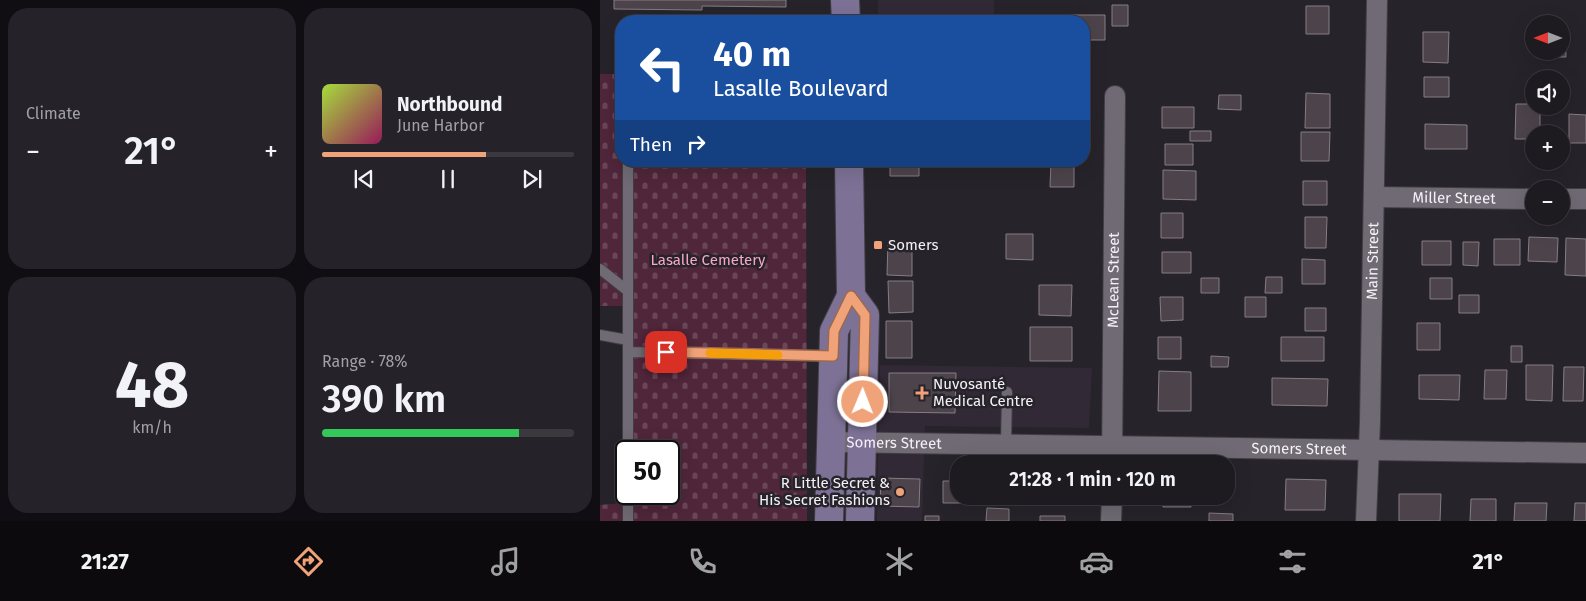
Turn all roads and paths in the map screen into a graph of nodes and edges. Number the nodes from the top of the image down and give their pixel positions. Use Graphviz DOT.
graph roads {
  1 [pos="845,0"];
  2 [pos="1377,0"];
  3 [pos="846,15"];
  4 [pos="1115,96"];
  5 [pos="628,167"];
  6 [pos="849,167"];
  7 [pos="1374,197"];
  8 [pos="1525,199"];
  9 [pos="1570,199"];
  10 [pos="1586,199"];
  11 [pos="600,269"];
  12 [pos="628,291"];
  13 [pos="851,296"];
  14 [pos="600,335"];
  15 [pos="628,340"];
  16 [pos="628,352"];
  17 [pos="833,356"];
  18 [pos="1007,392"];
  19 [pos="628,440"];
  20 [pos="830,442"];
  21 [pos="862,442"];
  22 [pos="1006,444"];
  23 [pos="1369,449"];
  24 [pos="1586,452"];
  25 [pos="1112,455"];
  26 [pos="628,505"];
  27 [pos="1112,505"];
  28 [pos="628,521"];
  29 [pos="829,521"];
  30 [pos="860,521"];
  31 [pos="1112,521"];
  32 [pos="1366,521"];
  1 -- 3 [label="main road"];
  2 -- 7 [label="street, Main Street"];
  4 -- 25 [label="street, McLean Street"];
  5 -- 12 [label="lane"];
  6 -- 13 [label="main road"];
  7 -- 8 [label="street, Miller Street"];
  7 -- 23 [label="street, Main Street"];
  9 -- 10 [label="street"];
  11 -- 12 [label="lane"];
  12 -- 15 [label="lane"];
  13 -- 17 [label="main road"];
  13 -- 21 [label="main road"];
  14 -- 15 [label="lane"];
  15 -- 16 [label="lane"];
  16 -- 17 [label="lane"];
  16 -- 19 [label="lane"];
  17 -- 20 [label="main road"];
  18 -- 22 [label="lane"];
  20 -- 21 [label="street, Somers Street"];
  20 -- 29 [label="main road"];
  21 -- 22 [label="street, Somers Street"];
  21 -- 30 [label="main road"];
  22 -- 25 [label="street, Somers Street"];
  23 -- 24 [label="street, Somers Street"];
  23 -- 25 [label="street, Somers Street"];
  23 -- 32 [label="street, Main Street"];
  26 -- 28 [label="lane"];
  27 -- 31 [label="street"];
}
